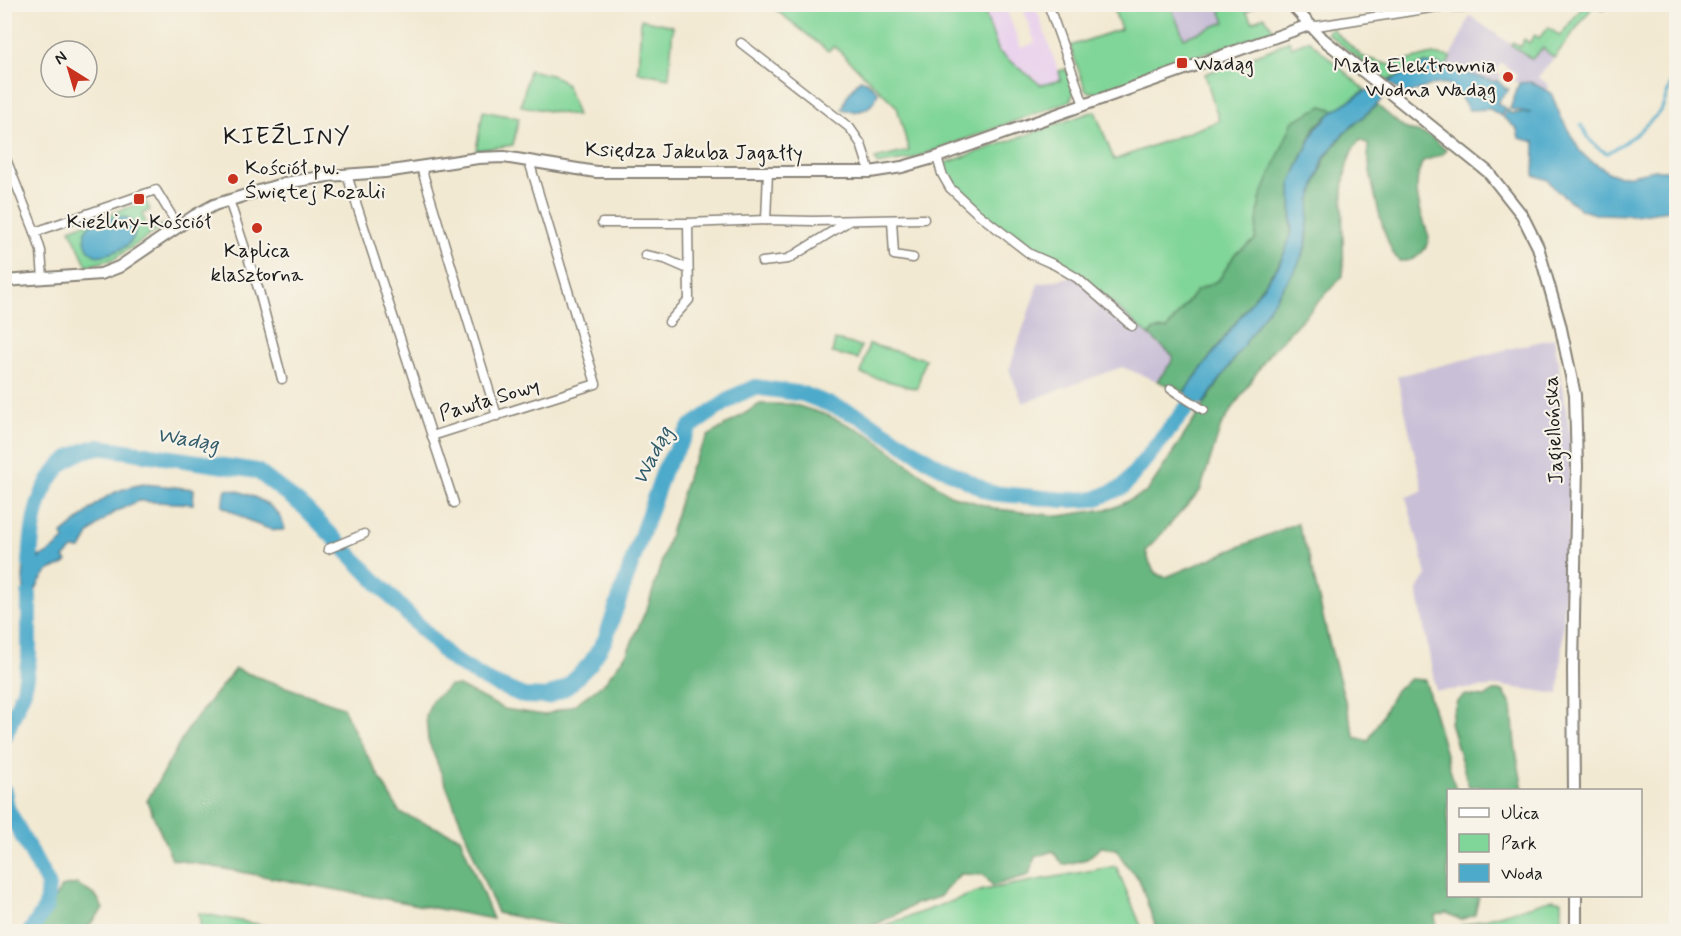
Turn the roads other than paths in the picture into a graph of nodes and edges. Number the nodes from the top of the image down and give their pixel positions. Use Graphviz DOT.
graph roads {
  1 [pos="1048,4"];
  2 [pos="1291,4"];
  3 [pos="1479,4"];
  4 [pos="1309,25"];
  5 [pos="741,43"];
  6 [pos="1084,105"];
  7 [pos="4,154"];
  8 [pos="937,157"];
  9 [pos="529,161"];
  10 [pos="421,167"];
  11 [pos="768,172"];
  12 [pos="870,172"];
  13 [pos="347,175"];
  14 [pos="229,200"];
  15 [pos="924,219"];
  16 [pos="766,220"];
  17 [pos="892,220"];
  18 [pos="813,221"];
  19 [pos="849,221"];
  20 [pos="602,223"];
  21 [pos="688,223"];
  22 [pos="178,226"];
  23 [pos="35,232"];
  24 [pos="818,241"];
  25 [pos="645,255"];
  26 [pos="913,258"];
  27 [pos="762,262"];
  28 [pos="688,268"];
  29 [pos="43,279"];
  30 [pos="4,281"];
  31 [pos="669,322"];
  32 [pos="1132,326"];
  33 [pos="282,379"];
  34 [pos="1171,389"];
  35 [pos="1204,410"];
  36 [pos="497,416"];
  37 [pos="432,435"];
  38 [pos="454,503"];
  39 [pos="364,534"];
  40 [pos="328,549"];
  41 [pos="1574,789"];
  42 [pos="1576,897"];
  43 [pos="1576,932"];
  1 -- 6 [label="street"];
  2 -- 4 [label="street"];
  3 -- 4 [label="street"];
  4 -- 6 [label="street, Księdza Jakuba Jagałły"];
  4 -- 41 [label="street, Jagiellońska"];
  5 -- 12 [label="street"];
  6 -- 8 [label="street, Księdza Jakuba Jagałły"];
  7 -- 23 [label="street"];
  8 -- 12 [label="street, Księdza Jakuba Jagałły"];
  8 -- 32 [label="street"];
  9 -- 10 [label="street, Księdza Jakuba Jagałły"];
  9 -- 11 [label="street, Księdza Jakuba Jagałły"];
  9 -- 36 [label="street, Pawła Sowy"];
  10 -- 13 [label="street, Księdza Jakuba Jagałły"];
  10 -- 36 [label="street"];
  11 -- 12 [label="street, Księdza Jakuba Jagałły"];
  11 -- 16 [label="street"];
  13 -- 14 [label="street, Księdza Jakuba Jagałły"];
  13 -- 37 [label="street, Pawła Sowy"];
  14 -- 22 [label="street, Księdza Jakuba Jagałły"];
  14 -- 33 [label="street"];
  15 -- 17 [label="street"];
  16 -- 18 [label="street"];
  16 -- 21 [label="street"];
  17 -- 19 [label="street"];
  17 -- 26 [label="street"];
  18 -- 19 [label="street"];
  18 -- 24 [label="street"];
  19 -- 24 [label="street"];
  20 -- 21 [label="street"];
  21 -- 28 [label="street"];
  22 -- 23 [label="street"];
  22 -- 29 [label="street, Księdza Jakuba Jagałły"];
  23 -- 29 [label="street"];
  24 -- 27 [label="street"];
  25 -- 28 [label="street"];
  28 -- 31 [label="street"];
  29 -- 30 [label="street, Księdza Jakuba Jagałły"];
  34 -- 35 [label="street"];
  36 -- 37 [label="street, Pawła Sowy"];
  37 -- 38 [label="street"];
  39 -- 40 [label="street"];
  42 -- 43 [label="street"];
}
